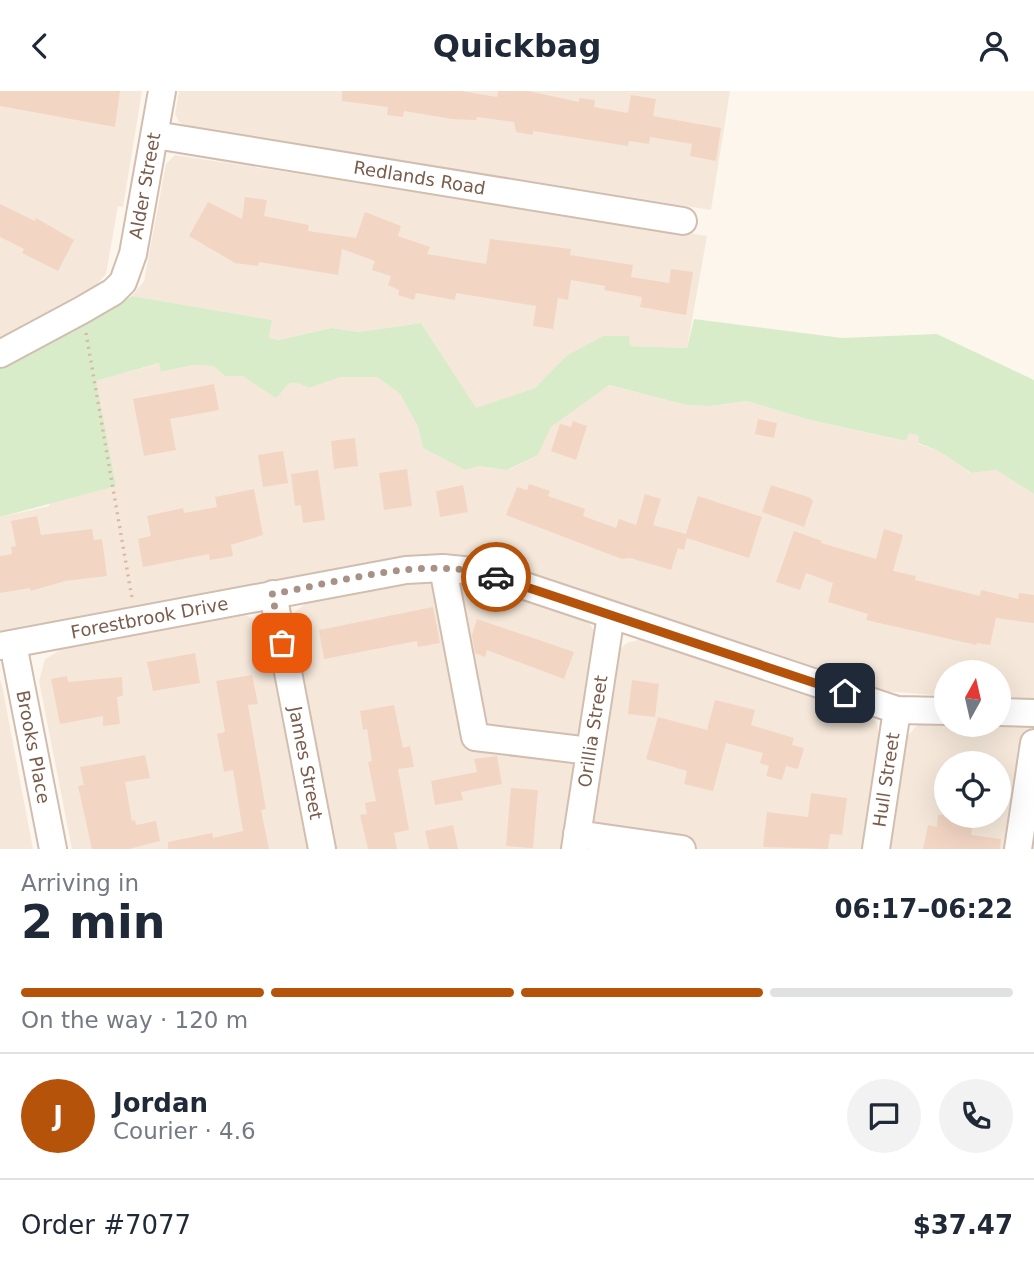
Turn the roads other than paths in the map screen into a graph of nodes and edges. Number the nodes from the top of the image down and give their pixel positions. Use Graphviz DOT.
graph roads {
  1 [pos="162,91"];
  2 [pos="155,135"];
  3 [pos="684,221"];
  4 [pos="0,354"];
  5 [pos="443,568"];
  6 [pos="272,594"];
  7 [pos="611,615"];
  8 [pos="7,645"];
  9 [pos="897,710"];
  10 [pos="934,711"];
  11 [pos="1012,712"];
  12 [pos="1034,713"];
  13 [pos="1034,743"];
  14 [pos="590,751"];
  15 [pos="576,841"];
  16 [pos="53,849"];
  17 [pos="322,849"];
  18 [pos="682,849"];
  19 [pos="876,849"];
  20 [pos="1018,849"];
  1 -- 2 [label="street, Alder Street"];
  2 -- 3 [label="street, Redlands Road"];
  2 -- 4 [label="street, Alder Street"];
  5 -- 6 [label="street, Forestbrook Drive"];
  5 -- 7 [label="street, Forestbrook Drive"];
  5 -- 14 [label="street"];
  6 -- 8 [label="street, Forestbrook Drive"];
  6 -- 17 [label="street, James Street"];
  7 -- 9 [label="street, Forestbrook Drive"];
  7 -- 14 [label="street, Orillia Street"];
  8 -- 16 [label="street, Brooks Place"];
  9 -- 10 [label="street, Forestbrook Drive"];
  9 -- 19 [label="street, Hull Street"];
  11 -- 12 [label="street"];
  13 -- 20 [label="street"];
  14 -- 15 [label="street, Orillia Street"];
  15 -- 18 [label="street"];
}
